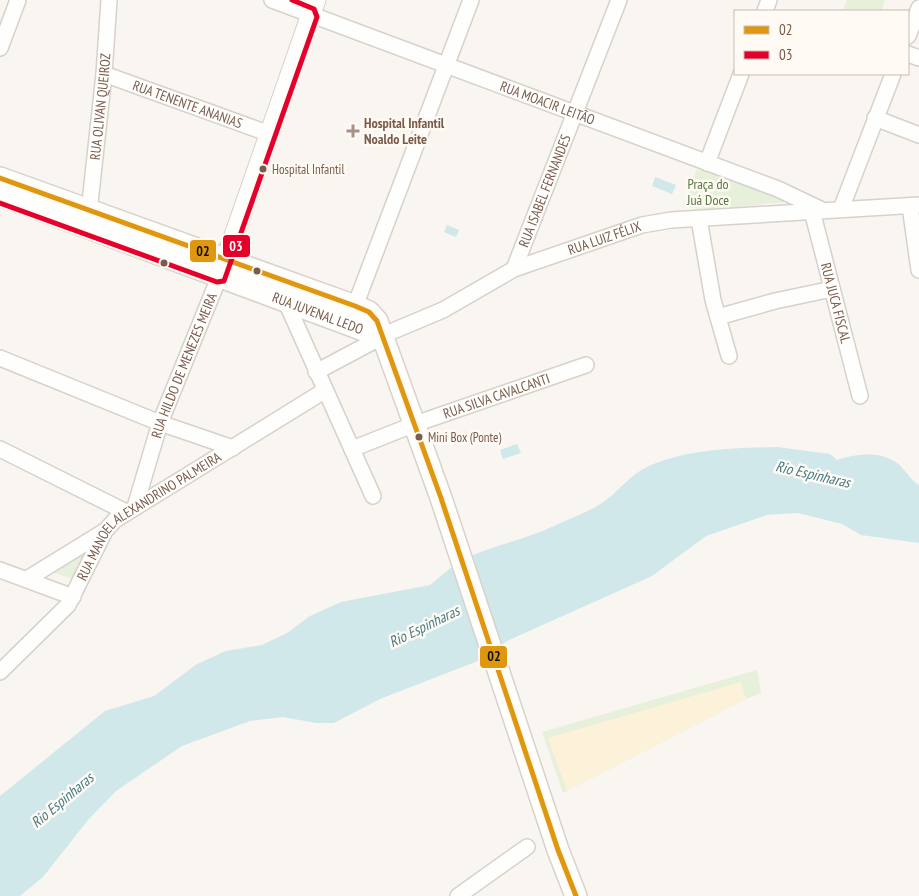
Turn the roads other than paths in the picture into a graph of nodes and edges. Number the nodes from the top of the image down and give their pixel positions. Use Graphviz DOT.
graph roads {
  1 [pos="18,0"];
  2 [pos="110,0"];
  3 [pos="272,0"];
  4 [pos="471,0"];
  5 [pos="619,0"];
  6 [pos="313,7"];
  7 [pos="919,8"];
  8 [pos="909,33"];
  9 [pos="0,48"];
  10 [pos="447,65"];
  11 [pos="104,74"];
  12 [pos="741,75"];
  13 [pos="893,75"];
  14 [pos="575,115"];
  15 [pos="875,118"];
  16 [pos="270,134"];
  17 [pos="919,135"];
  18 [pos="706,163"];
  19 [pos="0,178"];
  20 [pos="0,195"];
  21 [pos="914,205"];
  22 [pos="841,209"];
  23 [pos="816,210"];
  24 [pos="88,212"];
  25 [pos="699,218"];
  26 [pos="222,268"];
  27 [pos="514,269"];
  28 [pos="919,270"];
  29 [pos="832,289"];
  30 [pos="286,302"];
  31 [pos="355,306"];
  32 [pos="718,317"];
  33 [pos="382,337"];
  34 [pos="729,356"];
  35 [pos="0,358"];
  36 [pos="586,365"];
  37 [pos="316,372"];
  38 [pos="324,391"];
  39 [pos="860,396"];
  40 [pos="160,423"];
  41 [pos="415,424"];
  42 [pos="232,448"];
  43 [pos="0,449"];
  44 [pos="352,449"];
  45 [pos="373,496"];
  46 [pos="130,509"];
  47 [pos="105,531"];
  48 [pos="0,570"];
  49 [pos="27,579"];
  50 [pos="73,597"];
  51 [pos="0,672"];
  52 [pos="527,847"];
  53 [pos="458,896"];
  54 [pos="576,896"];
  1 -- 9 [label="street"];
  2 -- 11 [label="street, RUA OLIVAN QUEIROZ"];
  3 -- 6 [label="street, RUA MOACIR LEITÃO"];
  4 -- 10 [label="street"];
  5 -- 14 [label="street, RUA ISABEL FERNANDES"];
  6 -- 10 [label="street, RUA MOACIR LEITÃO"];
  6 -- 16 [label="street, RUA HILDO DE MENEZES MEIRA"];
  7 -- 8 [label="street"];
  10 -- 14 [label="street, RUA MOACIR LEITÃO"];
  10 -- 31 [label="street"];
  11 -- 16 [label="street, RUA TENENTE ANANIAS"];
  11 -- 24 [label="street, RUA OLIVAN QUEIROZ"];
  12 -- 18 [label="street"];
  13 -- 15 [label="street"];
  14 -- 18 [label="street, RUA MOACIR LEITÃO"];
  14 -- 27 [label="street, RUA ISABEL FERNANDES"];
  15 -- 17 [label="street"];
  15 -- 22 [label="street"];
  16 -- 26 [label="street, RUA HILDO DE MENEZES MEIRA"];
  18 -- 23 [label="street, RUA MOACIR LEITÃO"];
  19 -- 24 [label="main road, RUA JUVENAL LEDO"];
  20 -- 26 [label="main road, RUA JUVENAL LEDO"];
  21 -- 22 [label="street, RUA LUIZ FÉLIX"];
  21 -- 28 [label="street"];
  22 -- 23 [label="street, RUA LUIZ FÉLIX"];
  23 -- 25 [label="street, RUA LUIZ FÉLIX"];
  23 -- 29 [label="street, RUA JUCA FISCAL"];
  24 -- 26 [label="main road, RUA JUVENAL LEDO"];
  25 -- 27 [label="street, RUA LUIZ FÉLIX"];
  25 -- 32 [label="street"];
  26 -- 30 [label="main road, RUA JUVENAL LEDO"];
  26 -- 31 [label="main road, RUA JUVENAL LEDO"];
  26 -- 40 [label="street, RUA HILDO DE MENEZES MEIRA"];
  27 -- 33 [label="street, RUA LUIZ FÉLIX"];
  29 -- 32 [label="street"];
  29 -- 39 [label="street, RUA JUCA FISCAL"];
  30 -- 33 [label="main road, RUA JUVENAL LEDO"];
  30 -- 37 [label="street"];
  31 -- 33 [label="main road, RUA JUVENAL LEDO"];
  32 -- 34 [label="street"];
  33 -- 37 [label="street, RUA LUIZ FÉLIX"];
  33 -- 41 [label="main road"];
  35 -- 40 [label="street"];
  36 -- 41 [label="street, RUA SILVA CAVALCANTI"];
  37 -- 38 [label="street"];
  38 -- 42 [label="street, RUA MANOEL ALEXANDRINO PALMEIRA"];
  38 -- 44 [label="street"];
  40 -- 42 [label="street"];
  40 -- 46 [label="street, RUA HILDO DE MENEZES MEIRA"];
  41 -- 44 [label="street, RUA SILVA CAVALCANTI"];
  41 -- 54 [label="main road"];
  42 -- 46 [label="street, RUA MANOEL ALEXANDRINO PALMEIRA"];
  43 -- 46 [label="street"];
  44 -- 45 [label="street"];
  46 -- 47 [label="street, RUA MANOEL ALEXANDRINO PALMEIRA"];
  47 -- 49 [label="street"];
  47 -- 50 [label="street, RUA MANOEL ALEXANDRINO PALMEIRA"];
  48 -- 49 [label="street"];
  49 -- 50 [label="street"];
  50 -- 51 [label="street, RUA MANOEL ALEXANDRINO PALMEIRA"];
  52 -- 53 [label="street"];
}
